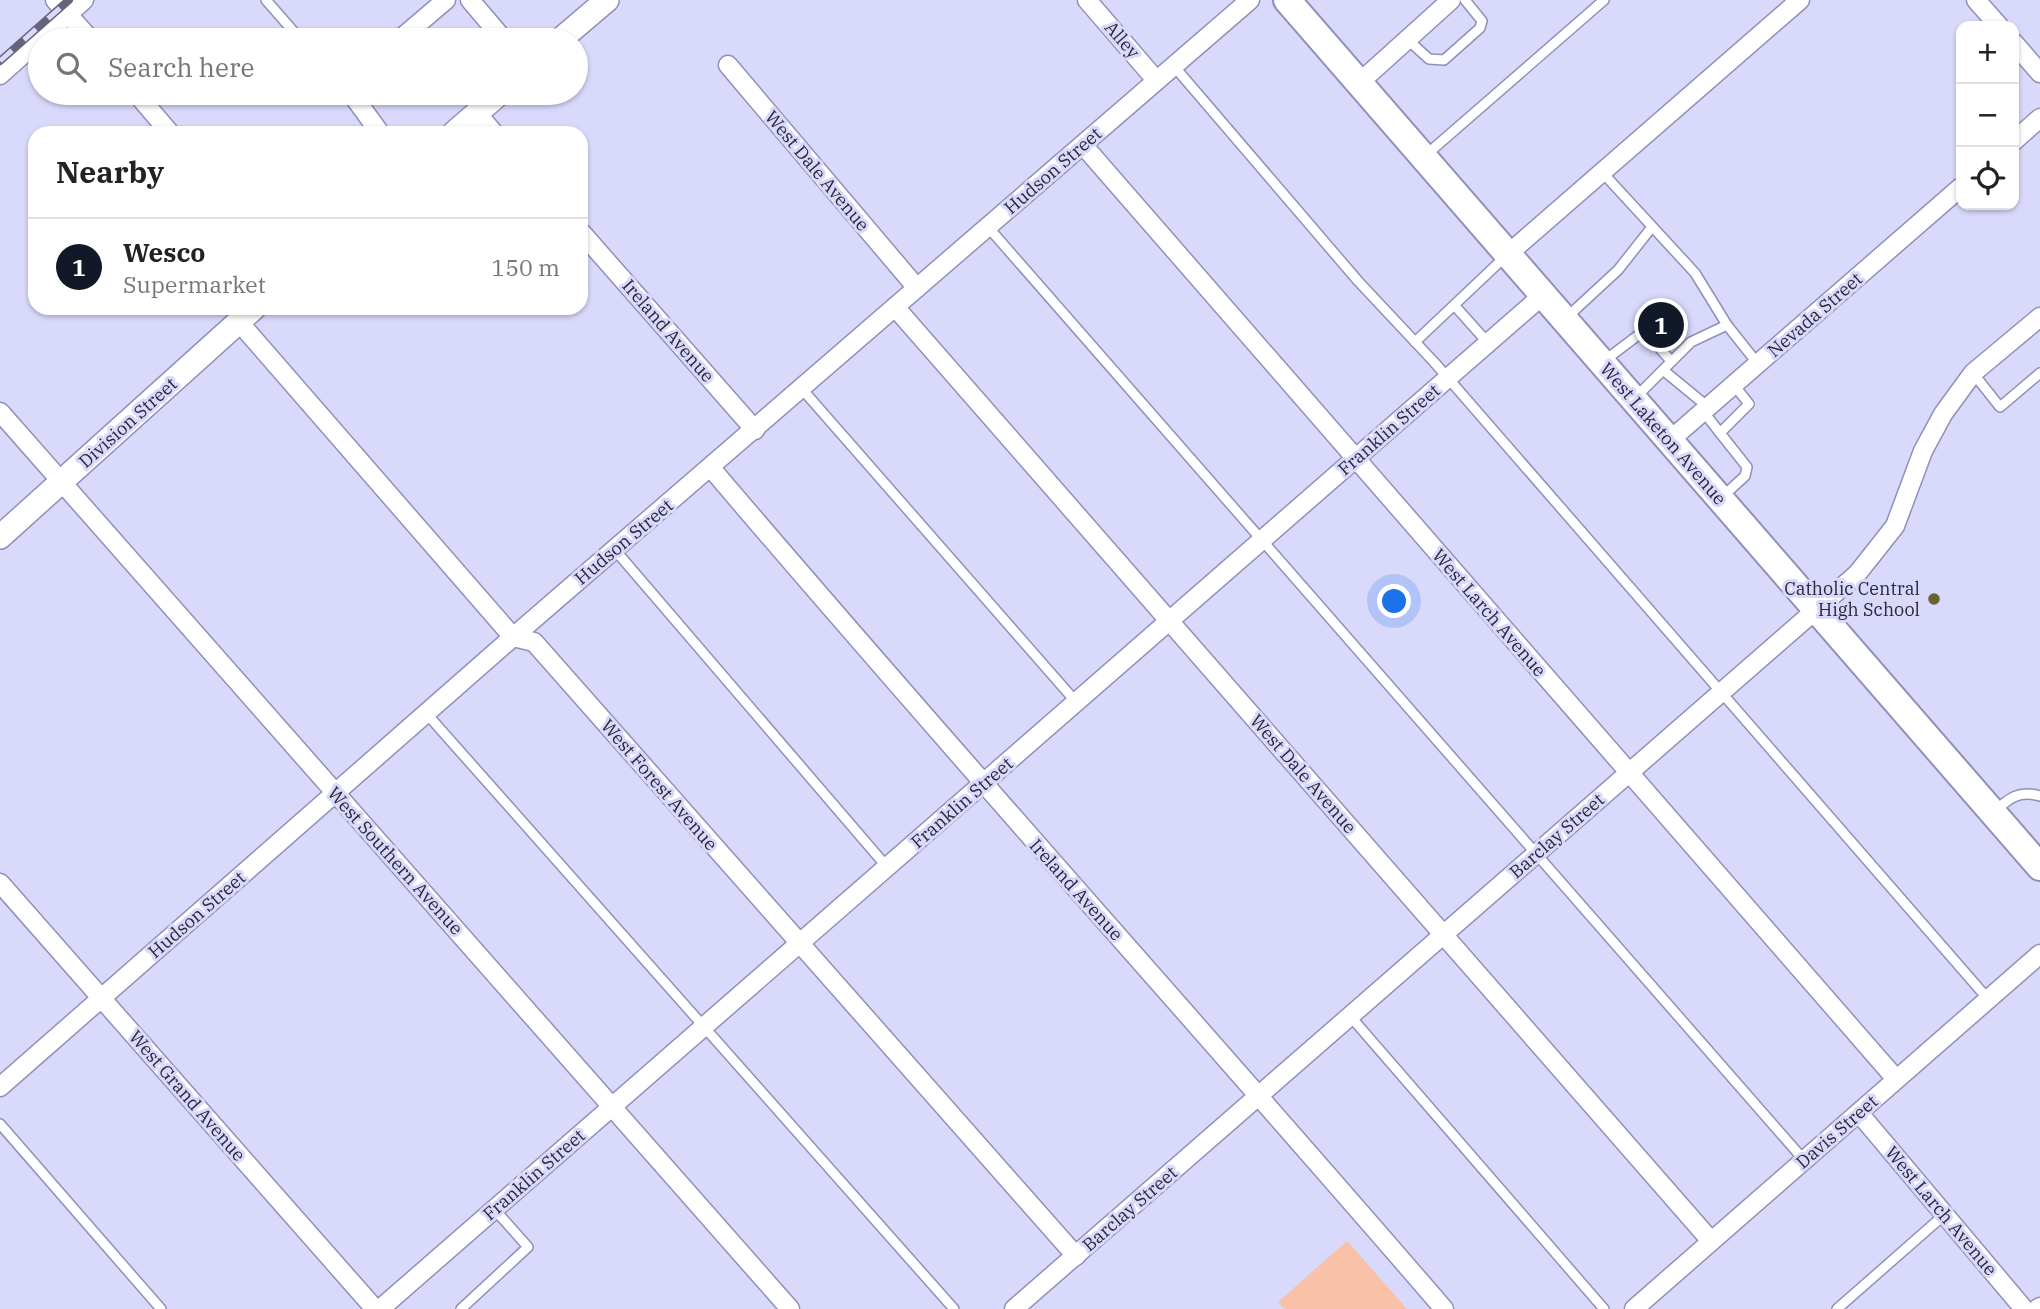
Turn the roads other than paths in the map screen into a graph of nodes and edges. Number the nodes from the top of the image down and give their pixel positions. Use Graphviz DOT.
graph roads {
  1 [pos="55,0"];
  2 [pos="84,0"];
  3 [pos="266,0"];
  4 [pos="446,0"];
  5 [pos="470,0"];
  6 [pos="607,0"];
  7 [pos="1087,0"];
  8 [pos="1250,0"];
  9 [pos="1451,0"];
  10 [pos="1465,0"];
  11 [pos="1604,0"];
  12 [pos="1800,0"];
  13 [pos="1976,0"];
  14 [pos="1292,1"];
  15 [pos="68,14"];
  16 [pos="1995,21"];
  17 [pos="52,28"];
  18 [pos="80,28"];
  19 [pos="290,28"];
  20 [pos="414,28"];
  21 [pos="494,28"];
  22 [pos="574,28"];
  23 [pos="1407,38"];
  24 [pos="2019,49"];
  25 [pos="28,50"];
  26 [pos="728,65"];
  27 [pos="1173,65"];
  28 [pos="2040,74"];
  29 [pos="0,75"];
  30 [pos="1156,80"];
  31 [pos="1359,82"];
  32 [pos="146,105"];
  33 [pos="357,105"];
  34 [pos="486,105"];
  35 [pos="477,113"];
  36 [pos="2040,118"];
  37 [pos="164,126"];
  38 [pos="374,126"];
  39 [pos="462,126"];
  40 [pos="488,126"];
  41 [pos="2019,137"];
  42 [pos="1083,145"];
  43 [pos="1424,158"];
  44 [pos="1602,172"];
  45 [pos="1956,191"];
  46 [pos="988,227"];
  47 [pos="1652,227"];
  48 [pos="588,240"];
  49 [pos="1508,254"];
  50 [pos="912,282"];
  51 [pos="1542,295"];
  52 [pos="1457,304"];
  53 [pos="895,307"];
  54 [pos="246,315"];
  55 [pos="2040,317"];
  56 [pos="1564,320"];
  57 [pos="1727,325"];
  58 [pos="1415,342"];
  59 [pos="1488,343"];
  60 [pos="1671,361"];
  61 [pos="1601,363"];
  62 [pos="1758,364"];
  63 [pos="1663,370"];
  64 [pos="1973,373"];
  65 [pos="2040,373"];
  66 [pos="1447,378"];
  67 [pos="1734,384"];
  68 [pos="802,389"];
  69 [pos="1633,400"];
  70 [pos="1705,409"];
  71 [pos="0,412"];
  72 [pos="755,430"];
  73 [pos="1720,433"];
  74 [pos="1669,441"];
  75 [pos="1355,460"];
  76 [pos="711,468"];
  77 [pos="61,483"];
  78 [pos="1720,499"];
  79 [pos="0,537"];
  80 [pos="1263,541"];
  81 [pos="615,550"];
  82 [pos="1815,609"];
  83 [pos="1170,622"];
  84 [pos="513,636"];
  85 [pos="1722,692"];
  86 [pos="1077,703"];
  87 [pos="426,713"];
  88 [pos="1630,774"];
  89 [pos="982,785"];
  90 [pos="335,793"];
  91 [pos="2040,796"];
  92 [pos="1993,813"];
  93 [pos="1536,855"];
  94 [pos="887,867"];
  95 [pos="2040,867"];
  96 [pos="0,883"];
  97 [pos="1443,936"];
  98 [pos="798,945"];
  99 [pos="2040,954"];
  100 [pos="102,999"];
  101 [pos="1988,999"];
  102 [pos="1351,1017"];
  103 [pos="704,1027"];
  104 [pos="1896,1079"];
  105 [pos="0,1087"];
  106 [pos="1261,1096"];
  107 [pos="612,1107"];
  108 [pos="1859,1113"];
  109 [pos="0,1124"];
  110 [pos="1804,1160"];
  111 [pos="495,1210"];
  112 [pos="1944,1215"];
  113 [pos="1711,1241"];
  114 [pos="1076,1256"];
  115 [pos="161,1309"];
  116 [pos="374,1309"];
  117 [pos="380,1309"];
  118 [pos="461,1309"];
  119 [pos="790,1309"];
  120 [pos="954,1309"];
  121 [pos="1014,1309"];
  122 [pos="1444,1309"];
  123 [pos="1604,1309"];
  124 [pos="1634,1309"];
  125 [pos="1837,1309"];
  126 [pos="2024,1309"];
  1 -- 15 [label="street"];
  2 -- 15 [label="street"];
  3 -- 19 [label="lane"];
  4 -- 20 [label="street"];
  5 -- 21 [label="street"];
  6 -- 22 [label="street"];
  7 -- 30 [label="street, Alley"];
  8 -- 27 [label="street, Hudson Street"];
  9 -- 23 [label="street"];
  10 -- 23 [label="lane"];
  11 -- 43 [label="lane"];
  12 -- 44 [label="street"];
  13 -- 16 [label="street"];
  14 -- 31 [label="main road, West Laketon Avenue"];
  15 -- 17 [label="street"];
  15 -- 18 [label="street"];
  23 -- 31 [label="street"];
  24 -- 28 [label="street"];
  25 -- 29 [label="street"];
  26 -- 50 [label="street, West Dale Avenue"];
  27 -- 30 [label="street, Hudson Street"];
  27 -- 58 [label="lane"];
  30 -- 42 [label="street, Hudson Street"];
  31 -- 43 [label="main road, West Laketon Avenue"];
  32 -- 37 [label="street"];
  33 -- 38 [label="street"];
  34 -- 35 [label="street"];
  35 -- 39 [label="street"];
  35 -- 40 [label="street"];
  36 -- 41 [label="street"];
  42 -- 46 [label="street, Hudson Street"];
  42 -- 75 [label="street, West Larch Avenue"];
  43 -- 49 [label="main road, West Laketon Avenue"];
  44 -- 47 [label="lane"];
  44 -- 49 [label="street"];
  45 -- 62 [label="street, Nevada Street"];
  46 -- 50 [label="street, Hudson Street"];
  46 -- 80 [label="lane"];
  47 -- 56 [label="lane"];
  47 -- 57 [label="lane"];
  48 -- 72 [label="street, Ireland Avenue"];
  49 -- 51 [label="main road, West Laketon Avenue"];
  49 -- 52 [label="lane"];
  50 -- 53 [label="street, Hudson Street"];
  51 -- 56 [label="main road, West Laketon Avenue"];
  51 -- 59 [label="street, Franklin Street"];
  52 -- 58 [label="lane"];
  52 -- 59 [label="lane"];
  53 -- 68 [label="street, Hudson Street"];
  53 -- 83 [label="street, West Dale Avenue"];
  54 -- 77 [label="street, Division Street"];
  54 -- 84 [label="street, West Forest Avenue"];
  55 -- 64 [label="street, Barclay Street"];
  56 -- 61 [label="main road, West Laketon Avenue"];
  57 -- 60 [label="lane"];
  57 -- 62 [label="lane"];
  58 -- 66 [label="lane"];
  59 -- 66 [label="street, Franklin Street"];
  60 -- 61 [label="lane"];
  60 -- 63 [label="lane"];
  61 -- 69 [label="main road, West Laketon Avenue"];
  62 -- 67 [label="street, Nevada Street"];
  63 -- 69 [label="lane"];
  63 -- 70 [label="lane"];
  64 -- 65 [label="lane"];
  64 -- 82 [label="street, Barclay Street"];
  66 -- 75 [label="street, Franklin Street"];
  66 -- 85 [label="lane"];
  67 -- 70 [label="street, Nevada Street"];
  67 -- 73 [label="lane"];
  68 -- 72 [label="street, Hudson Street"];
  68 -- 86 [label="lane"];
  69 -- 74 [label="main road, West Laketon Avenue"];
  70 -- 73 [label="lane"];
  70 -- 74 [label="street, Nevada Street"];
  71 -- 77 [label="street, West Southern Avenue"];
  72 -- 76 [label="street, Hudson Street"];
  73 -- 78 [label="lane"];
  74 -- 78 [label="main road, West Laketon Avenue"];
  75 -- 80 [label="street, Franklin Street"];
  75 -- 88 [label="street, West Larch Avenue"];
  76 -- 81 [label="street, Hudson Street"];
  76 -- 89 [label="street, Ireland Avenue"];
  77 -- 79 [label="street, Division Street"];
  77 -- 90 [label="street, West Southern Avenue"];
  78 -- 82 [label="main road, West Laketon Avenue"];
  80 -- 83 [label="street, Franklin Street"];
  80 -- 93 [label="lane"];
  81 -- 84 [label="street, Hudson Street"];
  81 -- 94 [label="lane"];
  82 -- 85 [label="street, Barclay Street"];
  82 -- 92 [label="main road, West Laketon Avenue"];
  83 -- 86 [label="street, Franklin Street"];
  83 -- 97 [label="street, West Dale Avenue"];
  84 -- 87 [label="street, Hudson Street"];
  84 -- 98 [label="street, West Forest Avenue"];
  85 -- 88 [label="street, Barclay Street"];
  85 -- 101 [label="lane"];
  86 -- 89 [label="street, Franklin Street"];
  87 -- 90 [label="street, Hudson Street"];
  87 -- 103 [label="lane"];
  88 -- 93 [label="street, Barclay Street"];
  88 -- 104 [label="street, West Larch Avenue"];
  89 -- 94 [label="street, Franklin Street"];
  89 -- 106 [label="street, Ireland Avenue"];
  90 -- 100 [label="street, Hudson Street"];
  90 -- 107 [label="street, West Southern Avenue"];
  91 -- 92 [label="lane"];
  92 -- 95 [label="main road, West Laketon Avenue"];
  93 -- 97 [label="street, Barclay Street"];
  93 -- 110 [label="lane"];
  94 -- 98 [label="street, Franklin Street"];
  96 -- 100 [label="street, West Grand Avenue"];
  97 -- 102 [label="street, Barclay Street"];
  97 -- 113 [label="street, West Dale Avenue"];
  98 -- 103 [label="street, Franklin Street"];
  98 -- 114 [label="street, West Forest Avenue"];
  99 -- 101 [label="street, Davis Street"];
  100 -- 105 [label="street, Hudson Street"];
  100 -- 116 [label="street, West Grand Avenue"];
  101 -- 104 [label="street, Davis Street"];
  102 -- 106 [label="street, Barclay Street"];
  102 -- 123 [label="lane"];
  103 -- 107 [label="street, Franklin Street"];
  103 -- 120 [label="lane"];
  104 -- 108 [label="street, Davis Street"];
  106 -- 114 [label="street, Barclay Street"];
  106 -- 122 [label="street, Ireland Avenue"];
  107 -- 111 [label="street, Franklin Street"];
  107 -- 119 [label="street, West Southern Avenue"];
  108 -- 110 [label="street, Davis Street"];
  108 -- 112 [label="street, West Larch Avenue"];
  109 -- 115 [label="lane"];
  110 -- 113 [label="street, Davis Street"];
  111 -- 117 [label="street, Franklin Street"];
  111 -- 118 [label="lane"];
  112 -- 125 [label="lane"];
  112 -- 126 [label="street, West Larch Avenue"];
  113 -- 124 [label="street, Davis Street"];
  114 -- 121 [label="street, Barclay Street"];
}
